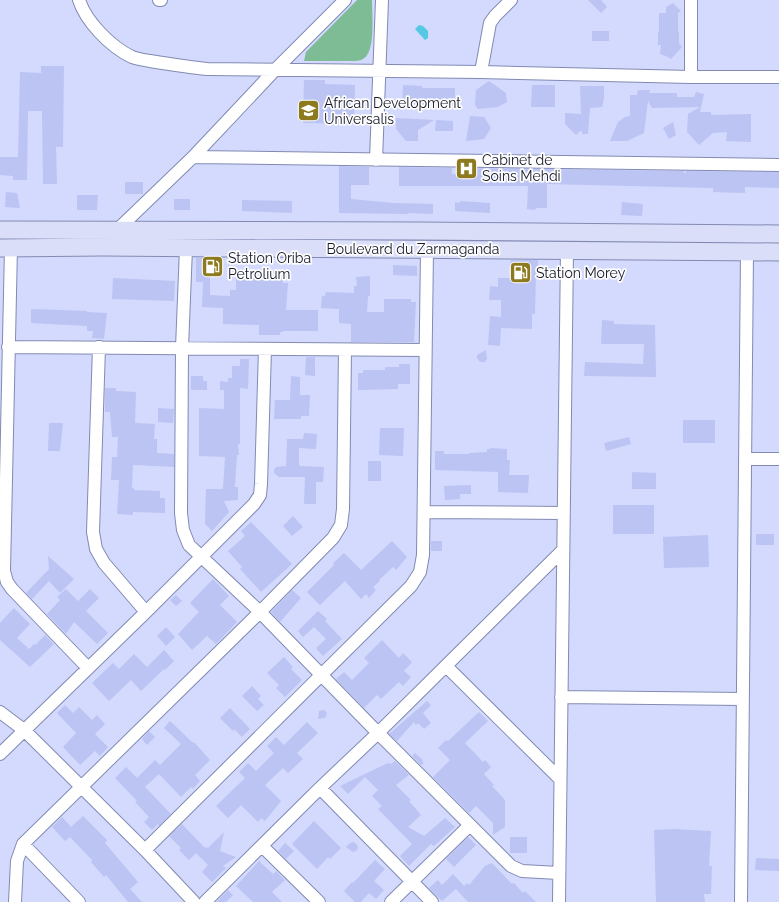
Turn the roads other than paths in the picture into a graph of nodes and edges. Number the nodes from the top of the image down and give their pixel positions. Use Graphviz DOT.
graph roads {
  1 [pos="79,0"];
  2 [pos="382,0"];
  3 [pos="511,0"];
  4 [pos="691,0"];
  5 [pos="338,2"];
  6 [pos="275,70"];
  7 [pos="379,71"];
  8 [pos="481,72"];
  9 [pos="691,77"];
  10 [pos="779,77"];
  11 [pos="193,157"];
  12 [pos="376,160"];
  13 [pos="779,165"];
  14 [pos="0,230"];
  15 [pos="117,231"];
  16 [pos="779,234"];
  17 [pos="103,247"];
  18 [pos="5,248"];
  19 [pos="186,248"];
  20 [pos="427,250"];
  21 [pos="567,250"];
  22 [pos="747,252"];
  23 [pos="779,252"];
  24 [pos="8,347"];
  25 [pos="99,347"];
  26 [pos="182,348"];
  27 [pos="265,349"];
  28 [pos="345,350"];
  29 [pos="425,350"];
  30 [pos="745,459"];
  31 [pos="779,459"];
  32 [pos="3,484"];
  33 [pos="424,512"];
  34 [pos="564,512"];
  35 [pos="563,550"];
  36 [pos="202,556"];
  37 [pos="146,612"];
  38 [pos="260,612"];
  39 [pos="446,666"];
  40 [pos="88,668"];
  41 [pos="322,675"];
  42 [pos="561,697"];
  43 [pos="743,699"];
  44 [pos="0,712"];
  45 [pos="24,730"];
  46 [pos="378,733"];
  47 [pos="0,754"];
  48 [pos="560,779"];
  49 [pos="81,786"];
  50 [pos="320,788"];
  51 [pos="470,825"];
  52 [pos="23,844"];
  53 [pos="262,846"];
  54 [pos="145,850"];
  55 [pos="559,873"];
  56 [pos="412,881"];
  57 [pos="15,902"];
  58 [pos="79,902"];
  59 [pos="194,902"];
  60 [pos="205,902"];
  61 [pos="319,902"];
  62 [pos="391,902"];
  63 [pos="432,902"];
  64 [pos="559,902"];
  65 [pos="741,902"];
  1 -- 6 [label="street"];
  2 -- 7 [label="street"];
  3 -- 8 [label="street"];
  4 -- 9 [label="street"];
  5 -- 6 [label="street"];
  6 -- 7 [label="street"];
  6 -- 11 [label="street"];
  7 -- 8 [label="street"];
  7 -- 12 [label="street"];
  8 -- 9 [label="street"];
  9 -- 10 [label="street"];
  11 -- 12 [label="street"];
  11 -- 15 [label="street"];
  12 -- 13 [label="street"];
  14 -- 15 [label="main road, Boulevard du Zarmaganda"];
  15 -- 16 [label="main road, Boulevard du Zarmaganda"];
  15 -- 17 [label="street"];
  17 -- 18 [label="main road, Boulevard du Zarmaganda"];
  17 -- 19 [label="main road, Boulevard du Zarmaganda"];
  18 -- 24 [label="street"];
  19 -- 20 [label="main road, Boulevard du Zarmaganda"];
  19 -- 26 [label="street"];
  20 -- 21 [label="main road, Boulevard du Zarmaganda"];
  20 -- 29 [label="street"];
  21 -- 22 [label="main road, Boulevard du Zarmaganda"];
  21 -- 34 [label="street"];
  22 -- 23 [label="main road, Boulevard du Zarmaganda"];
  22 -- 30 [label="street"];
  24 -- 25 [label="street"];
  24 -- 32 [label="street"];
  25 -- 26 [label="street"];
  25 -- 37 [label="street"];
  26 -- 27 [label="street"];
  26 -- 36 [label="street"];
  27 -- 28 [label="street"];
  27 -- 36 [label="street"];
  28 -- 29 [label="street"];
  28 -- 38 [label="street"];
  29 -- 33 [label="street"];
  30 -- 31 [label="street"];
  30 -- 43 [label="street"];
  32 -- 40 [label="street"];
  33 -- 34 [label="street"];
  33 -- 41 [label="street"];
  34 -- 35 [label="street"];
  35 -- 39 [label="street"];
  35 -- 42 [label="street"];
  36 -- 37 [label="street"];
  36 -- 38 [label="street"];
  37 -- 40 [label="street"];
  38 -- 41 [label="street"];
  38 -- 49 [label="street"];
  39 -- 46 [label="street"];
  39 -- 48 [label="street"];
  40 -- 45 [label="street"];
  41 -- 46 [label="street"];
  41 -- 54 [label="street"];
  42 -- 43 [label="street"];
  42 -- 48 [label="street"];
  43 -- 65 [label="street"];
  44 -- 45 [label="street"];
  45 -- 47 [label="street"];
  45 -- 49 [label="street"];
  46 -- 50 [label="street"];
  46 -- 51 [label="street"];
  48 -- 55 [label="street"];
  49 -- 52 [label="street"];
  49 -- 54 [label="street"];
  50 -- 53 [label="street"];
  50 -- 56 [label="street"];
  51 -- 55 [label="street"];
  51 -- 56 [label="street"];
  52 -- 57 [label="street"];
  52 -- 58 [label="street"];
  53 -- 60 [label="street"];
  53 -- 61 [label="street"];
  54 -- 59 [label="street"];
  55 -- 64 [label="street"];
  56 -- 62 [label="street"];
  56 -- 63 [label="street"];
}
